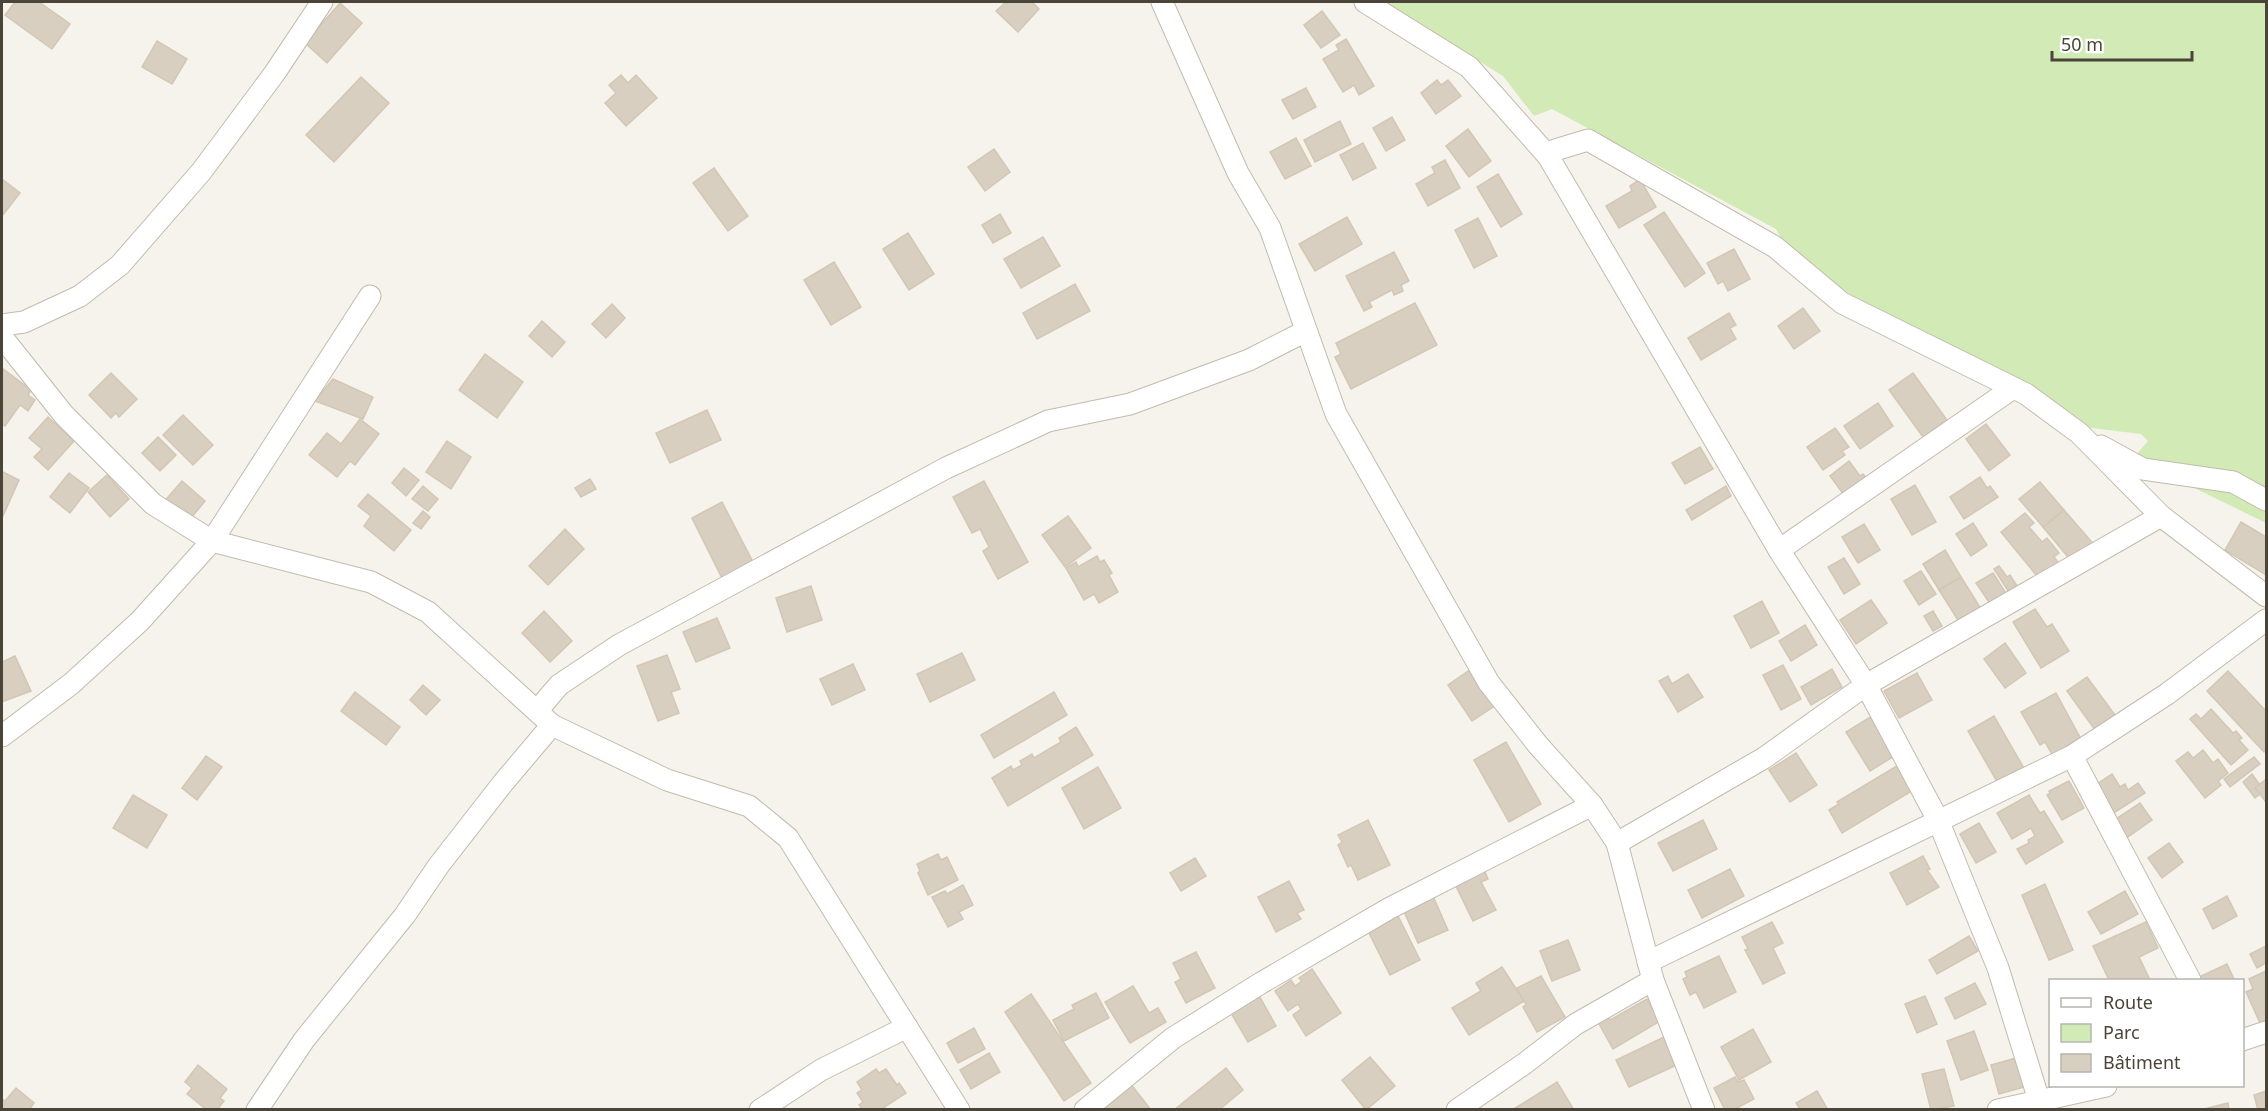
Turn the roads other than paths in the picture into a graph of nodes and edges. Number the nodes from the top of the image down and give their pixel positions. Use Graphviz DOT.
graph roads {
  1 [pos="322,2"];
  2 [pos="1162,2"];
  3 [pos="1365,2"];
  4 [pos="1548,156"];
  5 [pos="370,296"];
  6 [pos="2,325"];
  7 [pos="1306,332"];
  8 [pos="2,337"];
  9 [pos="2013,388"];
  10 [pos="2079,433"];
  11 [pos="2266,500"];
  12 [pos="2161,516"];
  13 [pos="212,541"];
  14 [pos="1779,550"];
  15 [pos="2266,596"];
  16 [pos="2266,620"];
  17 [pos="1866,686"];
  18 [pos="544,718"];
  19 [pos="2,736"];
  20 [pos="2072,756"];
  21 [pos="1593,805"];
  22 [pos="1938,820"];
  23 [pos="1617,843"];
  24 [pos="1650,971"];
  25 [pos="2189,979"];
  26 [pos="907,1027"];
  27 [pos="2266,1032"];
  28 [pos="2244,1039"];
  29 [pos="2103,1087"];
  30 [pos="2041,1105"];
  31 [pos="257,1110"];
  32 [pos="760,1110"];
  33 [pos="959,1110"];
  34 [pos="1085,1110"];
  35 [pos="1457,1110"];
  36 [pos="1704,1110"];
  37 [pos="1998,1110"];
  1 -- 6 [label="street"];
  2 -- 7 [label="street"];
  3 -- 4 [label="street"];
  4 -- 9 [label="street"];
  4 -- 14 [label="street"];
  5 -- 13 [label="street"];
  7 -- 18 [label="street"];
  7 -- 21 [label="street"];
  8 -- 13 [label="street"];
  9 -- 10 [label="street"];
  9 -- 14 [label="street"];
  10 -- 11 [label="street"];
  10 -- 12 [label="street"];
  12 -- 15 [label="street"];
  12 -- 17 [label="street"];
  13 -- 18 [label="street"];
  13 -- 19 [label="street"];
  14 -- 17 [label="street"];
  16 -- 20 [label="street"];
  17 -- 22 [label="street"];
  17 -- 23 [label="street"];
  18 -- 26 [label="street"];
  18 -- 31 [label="street"];
  20 -- 22 [label="street"];
  20 -- 25 [label="street"];
  21 -- 23 [label="street"];
  21 -- 34 [label="street"];
  22 -- 24 [label="street"];
  22 -- 30 [label="street"];
  23 -- 24 [label="street"];
  24 -- 35 [label="street"];
  24 -- 36 [label="street"];
  26 -- 32 [label="street"];
  26 -- 33 [label="street"];
  27 -- 28 [label="street"];
  29 -- 30 [label="street"];
  30 -- 37 [label="street"];
}
